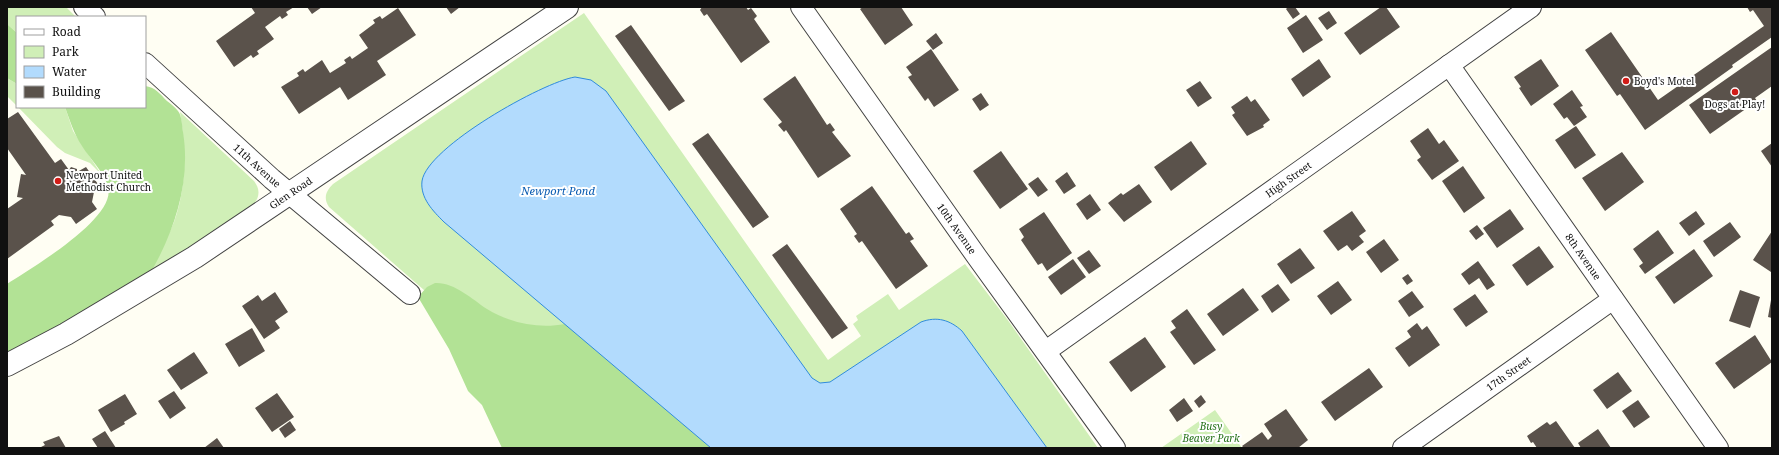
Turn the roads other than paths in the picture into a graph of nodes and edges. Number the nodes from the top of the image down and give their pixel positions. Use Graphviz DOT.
graph roads {
  1 [pos="84,7"];
  2 [pos="566,7"];
  3 [pos="801,7"];
  4 [pos="1531,7"];
  5 [pos="94,16"];
  6 [pos="146,64"];
  7 [pos="1449,64"];
  8 [pos="289,194"];
  9 [pos="410,294"];
  10 [pos="1613,299"];
  11 [pos="1046,351"];
  12 [pos="7,365"];
  13 [pos="1115,448"];
  14 [pos="1402,448"];
  15 [pos="1718,448"];
  1 -- 5 [label="street"];
  2 -- 8 [label="street, Glen Road"];
  3 -- 11 [label="street, 10th Avenue"];
  4 -- 7 [label="street, High Street"];
  6 -- 8 [label="street, 11th Avenue"];
  7 -- 10 [label="street, 8th Avenue"];
  7 -- 11 [label="street, High Street"];
  8 -- 9 [label="street, 11th Avenue"];
  8 -- 12 [label="street, Glen Road"];
  10 -- 14 [label="street, 17th Street"];
  10 -- 15 [label="street, 8th Avenue"];
  11 -- 13 [label="street, 10th Avenue"];
}
